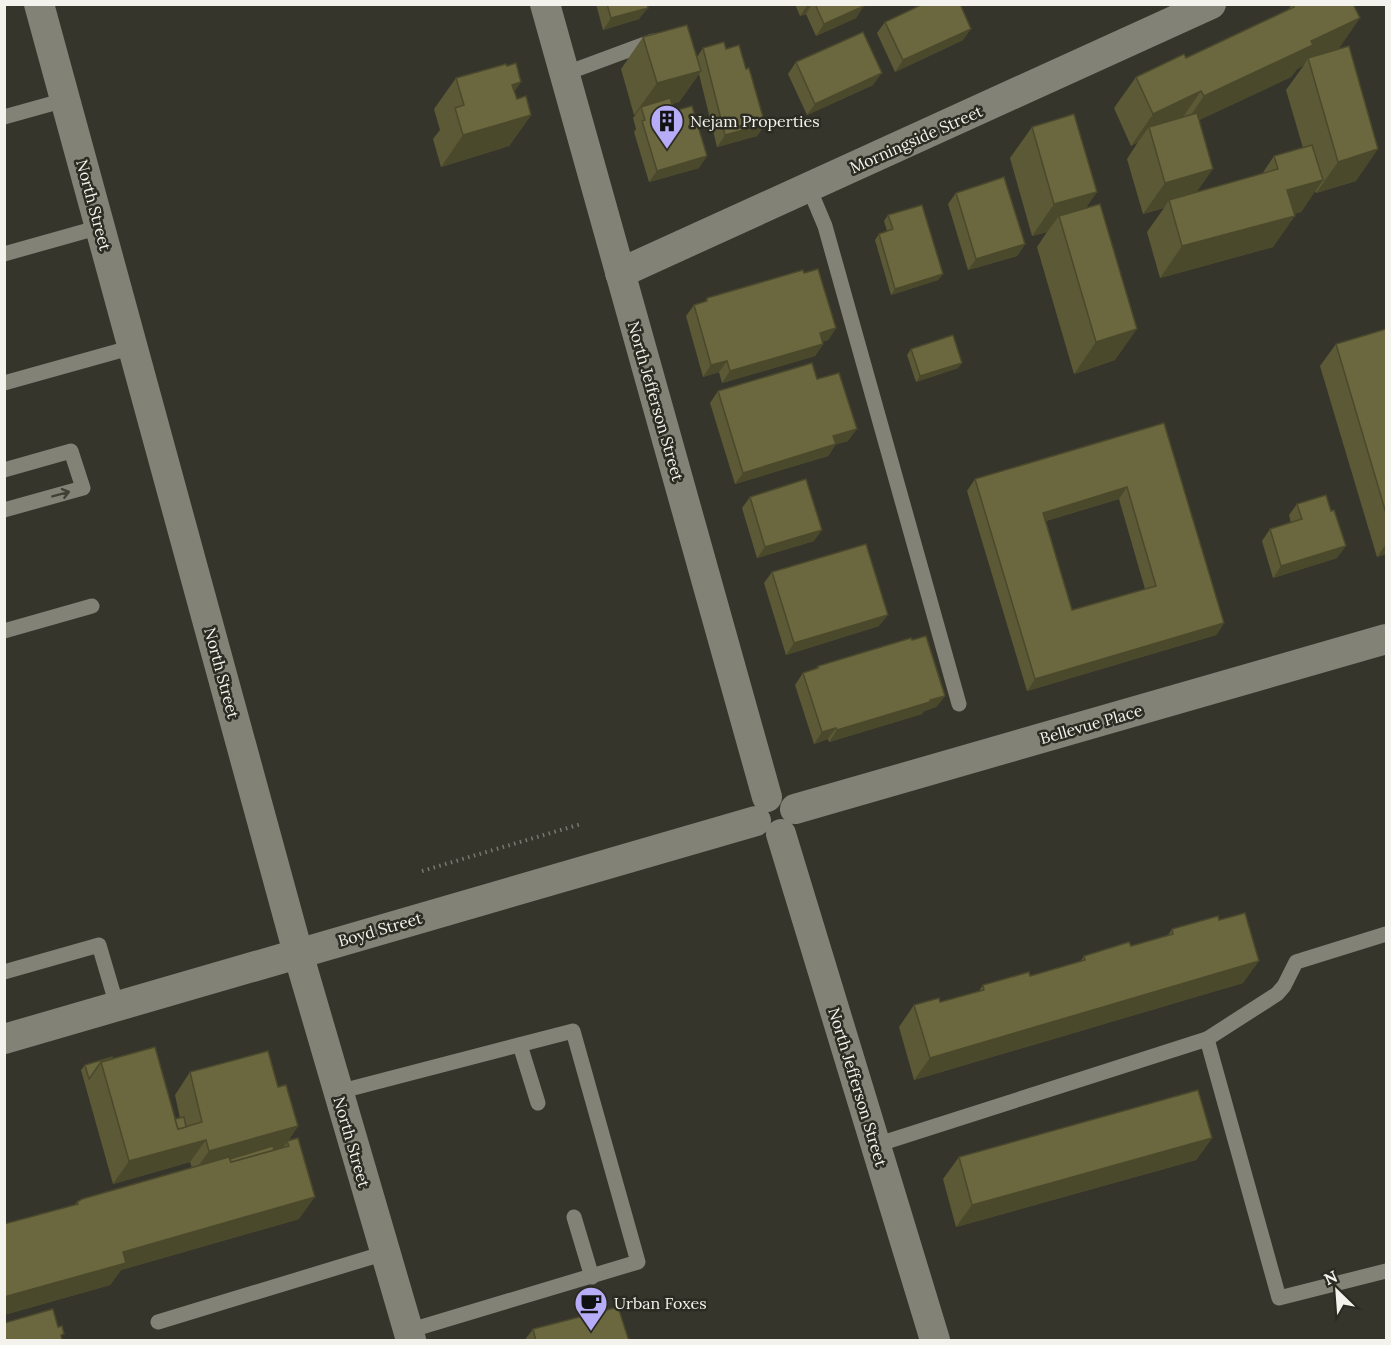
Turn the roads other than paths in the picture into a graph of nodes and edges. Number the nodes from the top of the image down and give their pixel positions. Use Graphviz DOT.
graph roads {
  1 [pos="39,4"];
  2 [pos="545,4"];
  3 [pos="1211,4"];
  4 [pos="656,40"];
  5 [pos="564,74"];
  6 [pos="65,100"];
  7 [pos="4,117"];
  8 [pos="809,188"];
  9 [pos="100,227"];
  10 [pos="4,254"];
  11 [pos="620,273"];
  12 [pos="133,347"];
  13 [pos="4,383"];
  14 [pos="4,470"];
  15 [pos="4,510"];
  16 [pos="92,606"];
  17 [pos="4,631"];
  18 [pos="1386,639"];
  19 [pos="959,704"];
  20 [pos="775,815"];
  21 [pos="1386,934"];
  22 [pos="298,953"];
  23 [pos="4,972"];
  24 [pos="117,1006"];
  25 [pos="4,1038"];
  26 [pos="1207,1039"];
  27 [pos="520,1045"];
  28 [pos="338,1092"];
  29 [pos="538,1103"];
  30 [pos="876,1145"];
  31 [pos="574,1217"];
  32 [pos="385,1253"];
  33 [pos="1386,1271"];
  34 [pos="592,1277"];
  35 [pos="158,1322"];
  36 [pos="409,1336"];
  37 [pos="935,1341"];
  1 -- 6 [label="street, North Street"];
  2 -- 5 [label="street, North Jefferson Street"];
  3 -- 8 [label="street, Morningside Street"];
  4 -- 5 [label="lane"];
  5 -- 11 [label="street, North Jefferson Street"];
  6 -- 7 [label="lane"];
  6 -- 9 [label="street, North Street"];
  8 -- 11 [label="street, Morningside Street"];
  8 -- 19 [label="lane"];
  9 -- 10 [label="lane"];
  9 -- 12 [label="street, North Street"];
  11 -- 20 [label="street, North Jefferson Street"];
  12 -- 13 [label="lane"];
  12 -- 22 [label="street, North Street"];
  15 -- 14 [label="lane, one-way"];
  16 -- 17 [label="lane"];
  18 -- 20 [label="street, Bellevue Place"];
  20 -- 22 [label="street, Boyd Street"];
  20 -- 30 [label="street, North Jefferson Street"];
  21 -- 26 [label="lane"];
  22 -- 24 [label="street, Boyd Street"];
  22 -- 28 [label="street, North Street"];
  23 -- 24 [label="lane"];
  24 -- 25 [label="street, Boyd Street"];
  26 -- 30 [label="lane"];
  26 -- 33 [label="lane"];
  27 -- 28 [label="lane"];
  27 -- 29 [label="lane"];
  27 -- 34 [label="lane"];
  28 -- 32 [label="street, North Street"];
  30 -- 37 [label="street, North Jefferson Street"];
  31 -- 34 [label="lane"];
  32 -- 35 [label="lane"];
  32 -- 36 [label="street, North Street"];
  34 -- 36 [label="lane"];
}
